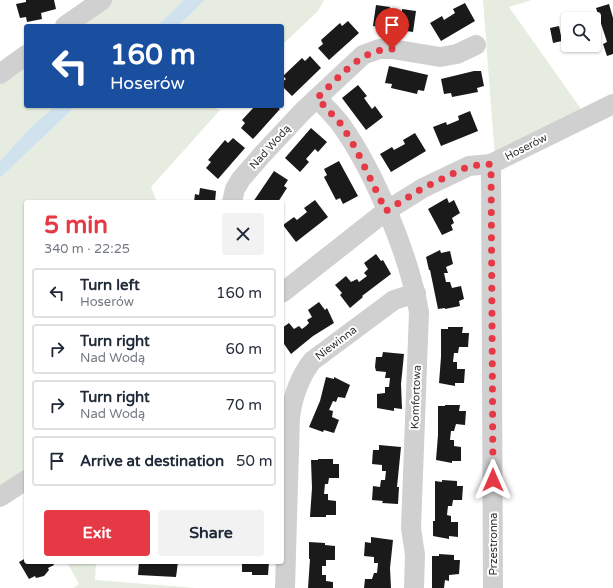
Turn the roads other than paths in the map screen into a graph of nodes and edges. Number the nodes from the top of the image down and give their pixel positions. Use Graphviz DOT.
graph roads {
  1 [pos="102,0"];
  2 [pos="77,7"];
  3 [pos="66,24"];
  4 [pos="476,45"];
  5 [pos="24,56"];
  6 [pos="0,74"];
  7 [pos="317,98"];
  8 [pos="613,104"];
  9 [pos="491,164"];
  10 [pos="232,200"];
  11 [pos="386,211"];
  12 [pos="284,291"];
  13 [pos="416,293"];
  14 [pos="24,481"];
  15 [pos="0,497"];
  16 [pos="285,588"];
  17 [pos="414,588"];
  18 [pos="493,588"];
  1 -- 2 [label="street"];
  2 -- 3 [label="street"];
  4 -- 7 [label="street, Nad Wodą"];
  5 -- 6 [label="street"];
  7 -- 10 [label="street, Nad Wodą"];
  7 -- 11 [label="street"];
  8 -- 9 [label="street, Hoserów"];
  9 -- 11 [label="street, Hoserów"];
  9 -- 18 [label="street, Przestronna"];
  11 -- 12 [label="street, Hoserów"];
  11 -- 13 [label="street, Komfortowa"];
  13 -- 16 [label="street, Niewinna"];
  13 -- 17 [label="street, Komfortowa"];
  14 -- 15 [label="street"];
}
